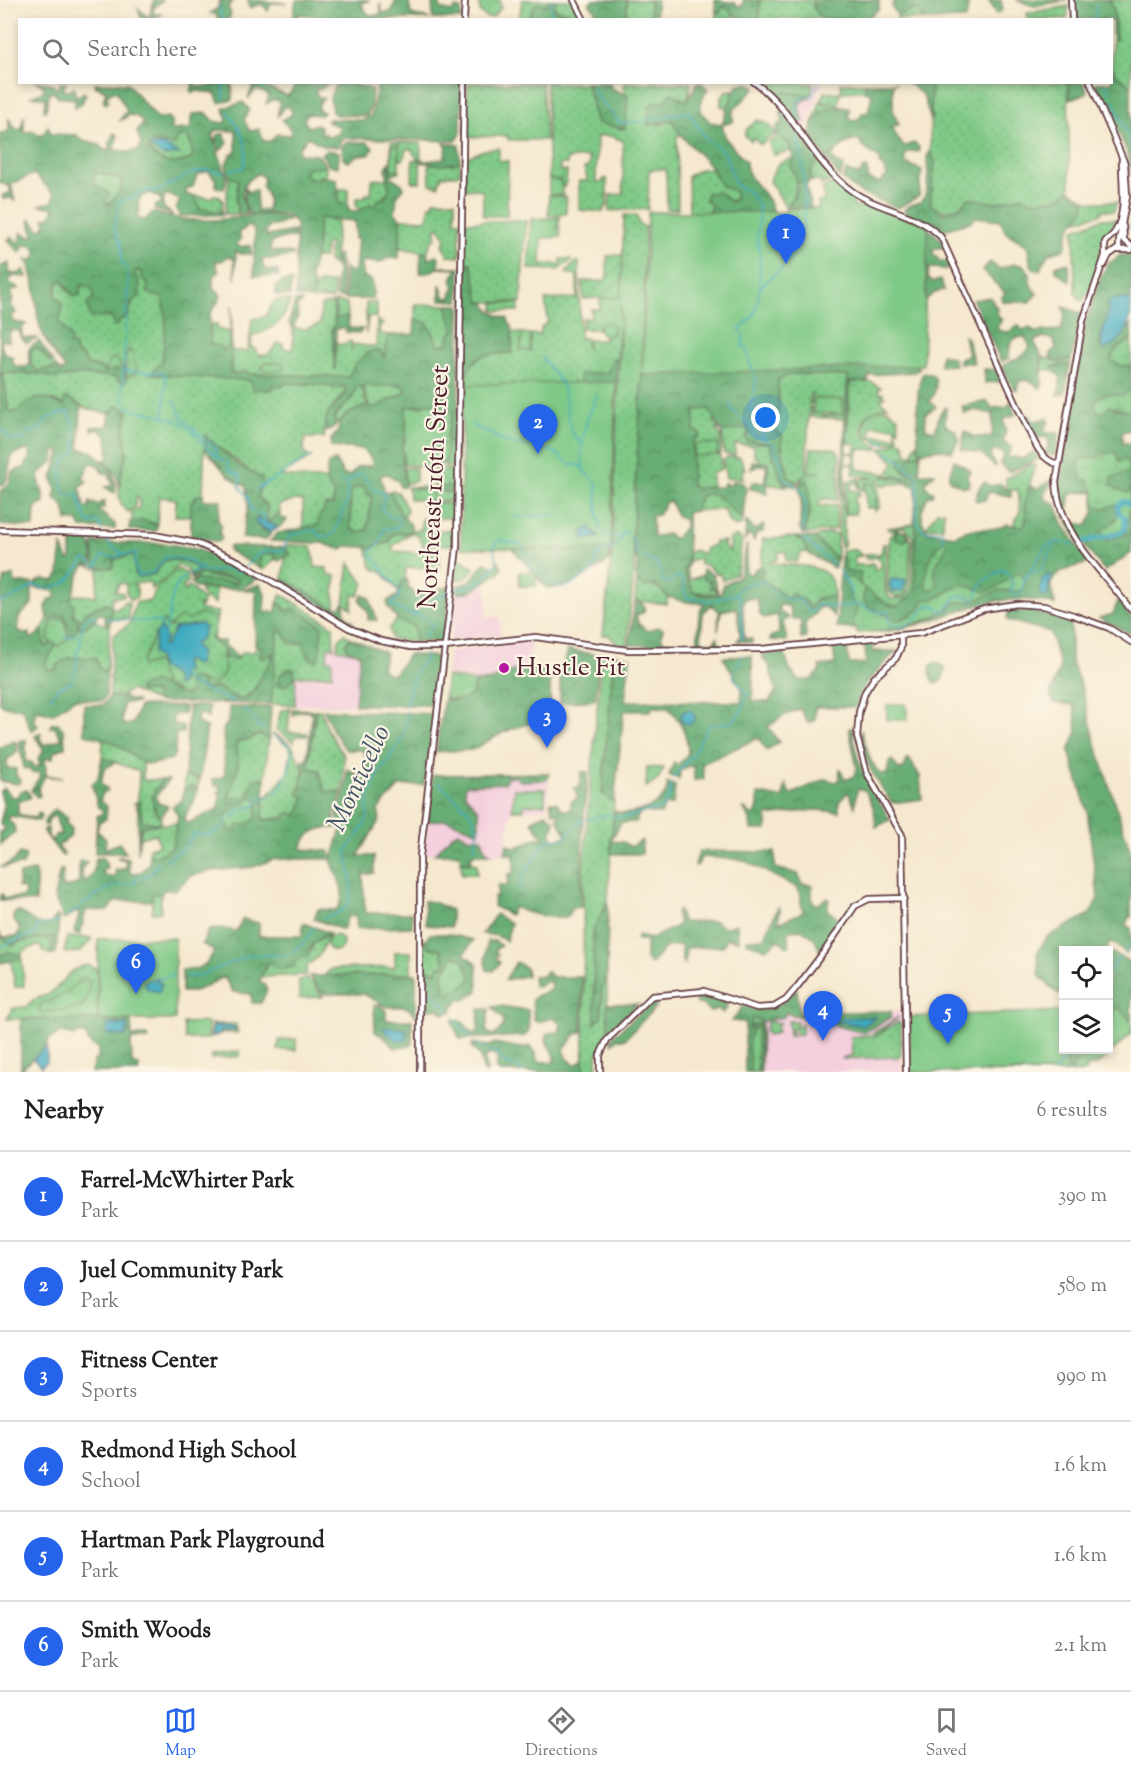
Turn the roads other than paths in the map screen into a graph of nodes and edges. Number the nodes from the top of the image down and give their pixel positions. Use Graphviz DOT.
graph roads {
  1 [pos="465,0"];
  2 [pos="574,0"];
  3 [pos="1071,0"];
  4 [pos="464,18"];
  5 [pos="583,18"];
  6 [pos="1072,18"];
  7 [pos="464,84"];
  8 [pos="756,84"];
  9 [pos="1091,84"];
  10 [pos="1122,157"];
  11 [pos="1126,202"];
  12 [pos="1110,237"];
  13 [pos="1119,241"];
  14 [pos="1105,247"];
  15 [pos="1131,248"];
  16 [pos="1115,251"];
  17 [pos="1098,279"];
  18 [pos="1058,464"];
  19 [pos="0,530"];
  20 [pos="1131,610"];
  21 [pos="901,636"];
  22 [pos="1131,642"];
  23 [pos="445,647"];
  24 [pos="903,898"];
  25 [pos="420,1072"];
  26 [pos="600,1072"];
  27 [pos="906,1072"];
  1 -- 4 [label="street"];
  2 -- 5 [label="street"];
  3 -- 6 [label="street"];
  7 -- 23 [label="street, Northeast 116th Street"];
  8 -- 18 [label="street"];
  9 -- 10 [label="street"];
  10 -- 11 [label="street"];
  10 -- 12 [label="street"];
  11 -- 13 [label="street"];
  11 -- 15 [label="street"];
  12 -- 13 [label="street"];
  12 -- 14 [label="street"];
  13 -- 15 [label="street"];
  13 -- 16 [label="street"];
  14 -- 16 [label="street"];
  14 -- 17 [label="street"];
  15 -- 16 [label="street"];
  16 -- 17 [label="street"];
  17 -- 18 [label="street"];
  18 -- 20 [label="street"];
  19 -- 23 [label="street"];
  21 -- 22 [label="street"];
  21 -- 23 [label="street"];
  21 -- 24 [label="street"];
  23 -- 25 [label="street, Northeast 116th Street"];
  24 -- 26 [label="street"];
  24 -- 27 [label="street"];
}
